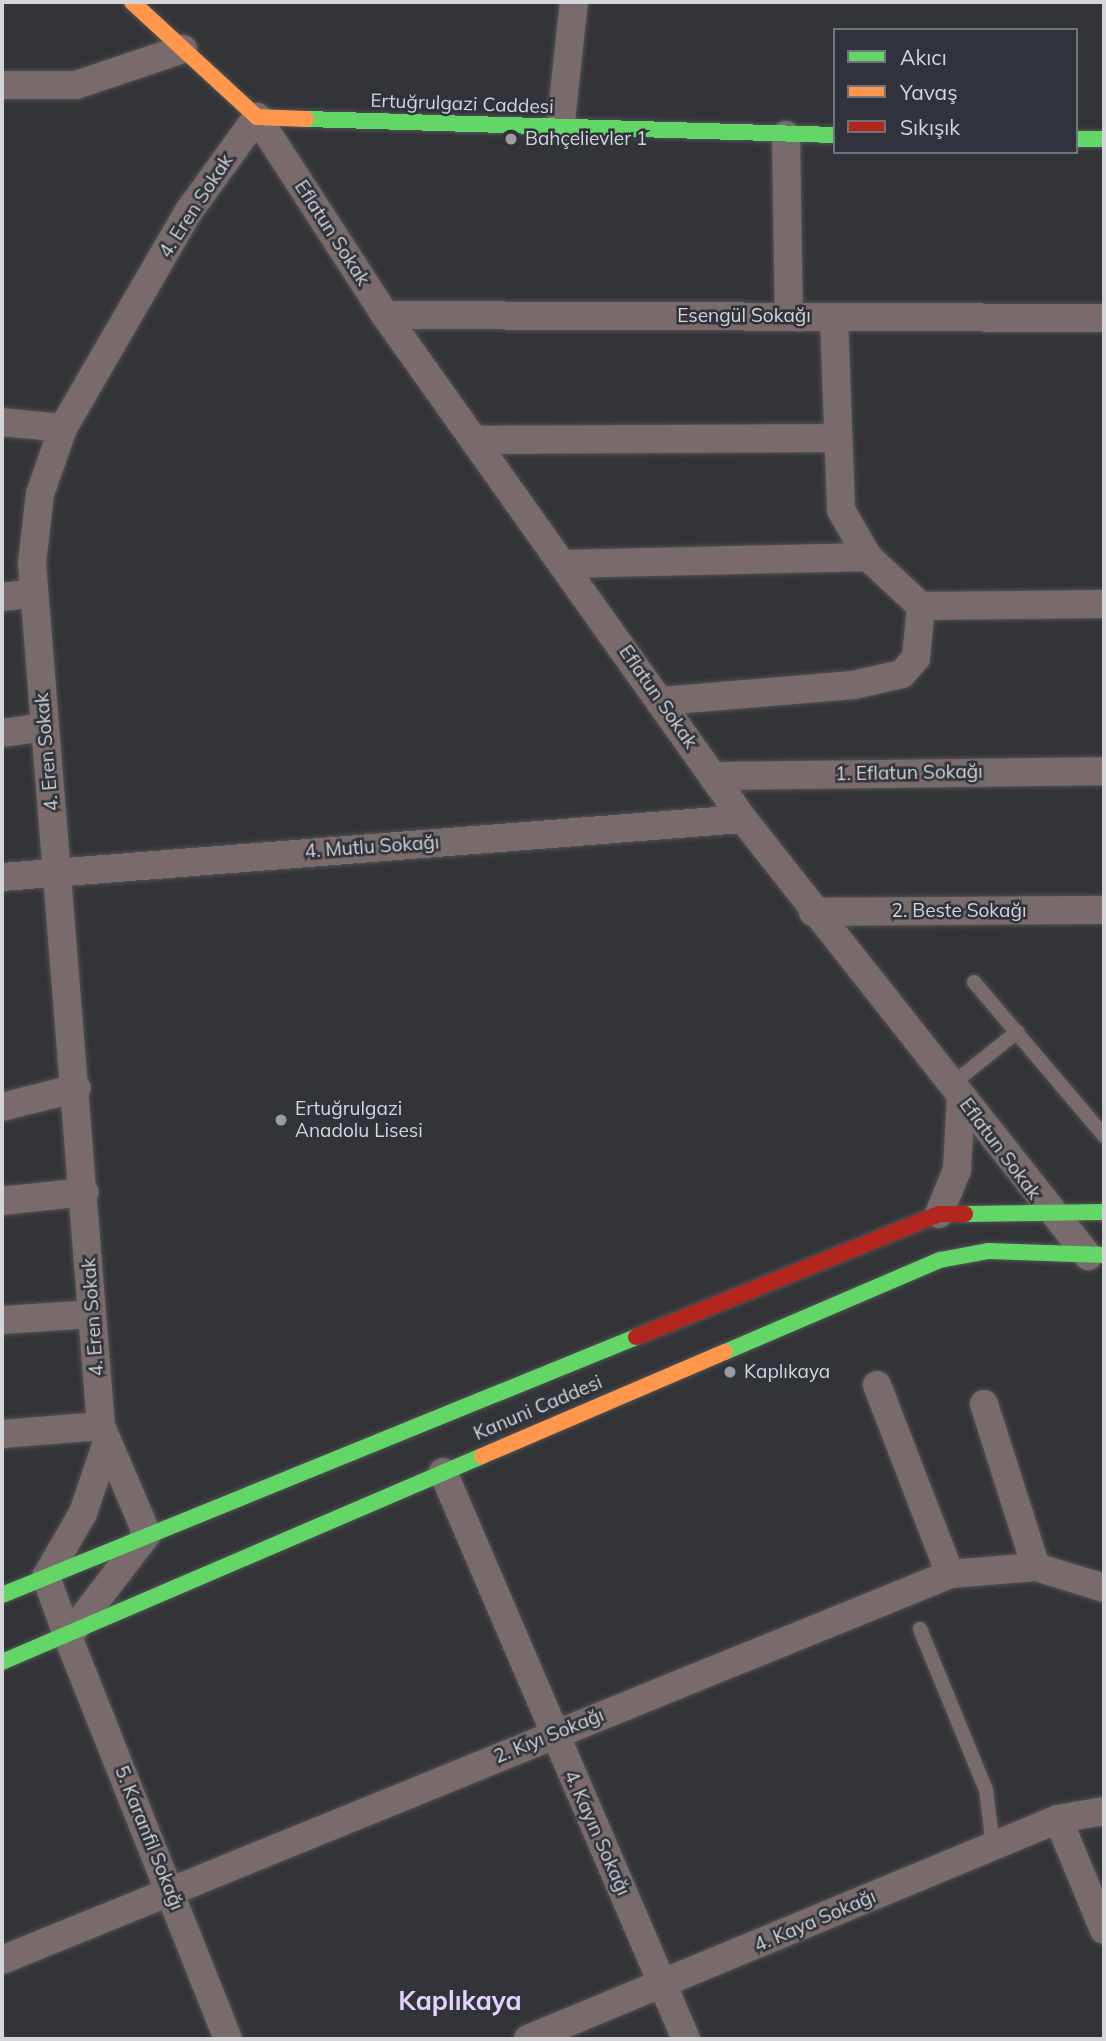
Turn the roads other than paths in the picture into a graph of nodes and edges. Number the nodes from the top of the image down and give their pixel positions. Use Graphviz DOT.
graph roads {
  1 [pos="132,2"];
  2 [pos="574,2"];
  3 [pos="183,49"];
  4 [pos="2,85"];
  5 [pos="257,117"];
  6 [pos="560,130"];
  7 [pos="786,135"];
  8 [pos="833,135"];
  9 [pos="1078,139"];
  10 [pos="1104,139"];
  11 [pos="385,315"];
  12 [pos="789,316"];
  13 [pos="834,317"];
  14 [pos="1104,318"];
  15 [pos="2,422"];
  16 [pos="63,428"];
  17 [pos="838,438"];
  18 [pos="474,440"];
  19 [pos="868,557"];
  20 [pos="565,565"];
  21 [pos="34,593"];
  22 [pos="2,597"];
  23 [pos="1104,604"];
  24 [pos="921,606"];
  25 [pos="662,701"];
  26 [pos="45,727"];
  27 [pos="2,733"];
  28 [pos="1104,771"];
  29 [pos="713,776"];
  30 [pos="743,819"];
  31 [pos="56,872"];
  32 [pos="2,877"];
  33 [pos="1104,910"];
  34 [pos="813,912"];
  35 [pos="974,982"];
  36 [pos="1017,1032"];
  37 [pos="78,1088"];
  38 [pos="956,1091"];
  39 [pos="2,1107"];
  40 [pos="1104,1136"];
  41 [pos="85,1192"];
  42 [pos="2,1201"];
  43 [pos="1104,1212"];
  44 [pos="1049,1213"];
  45 [pos="939,1214"];
  46 [pos="1096,1256"];
  47 [pos="92,1314"];
  48 [pos="2,1320"];
  49 [pos="877,1385"];
  50 [pos="984,1404"];
  51 [pos="2,1434"];
  52 [pos="103,1436"];
  53 [pos="443,1472"];
  54 [pos="147,1534"];
  55 [pos="1036,1567"];
  56 [pos="950,1574"];
  57 [pos="46,1577"];
  58 [pos="1104,1588"];
  59 [pos="2,1595"];
  60 [pos="920,1629"];
  61 [pos="68,1637"];
  62 [pos="2,1662"];
  63 [pos="552,1734"];
  64 [pos="1104,1811"];
  65 [pos="1058,1819"];
  66 [pos="993,1846"];
  67 [pos="172,1893"];
  68 [pos="1104,1930"];
  69 [pos="2,1960"];
  70 [pos="664,1984"];
  71 [pos="228,2039"];
  72 [pos="528,2039"];
  73 [pos="686,2039"];
  1 -- 3 [label="main road"];
  2 -- 6 [label="street"];
  3 -- 4 [label="street"];
  3 -- 5 [label="main road"];
  5 -- 6 [label="main road, Ertuğrulgazi Caddesi"];
  5 -- 11 [label="street, Eflatun Sokak"];
  5 -- 16 [label="street, 4. Eren Sokak"];
  6 -- 7 [label="main road, Ertuğrulgazi Caddesi"];
  7 -- 8 [label="main road, Ertuğrulgazi Caddesi"];
  7 -- 12 [label="street"];
  9 -- 10 [label="main road"];
  11 -- 12 [label="street, Esengül Sokağı"];
  11 -- 18 [label="street, Eflatun Sokak"];
  12 -- 13 [label="street, Esengül Sokağı"];
  13 -- 14 [label="street, Esengül Sokağı"];
  13 -- 17 [label="street"];
  15 -- 16 [label="street"];
  16 -- 21 [label="street, 4. Eren Sokak"];
  17 -- 18 [label="street"];
  17 -- 19 [label="street"];
  18 -- 20 [label="street, Eflatun Sokak"];
  19 -- 20 [label="street"];
  19 -- 24 [label="street"];
  20 -- 25 [label="street, Eflatun Sokak"];
  21 -- 22 [label="street"];
  21 -- 26 [label="street, 4. Eren Sokak"];
  23 -- 24 [label="street"];
  24 -- 25 [label="street"];
  25 -- 29 [label="street, Eflatun Sokak"];
  26 -- 27 [label="street"];
  26 -- 31 [label="street, 4. Eren Sokak"];
  28 -- 29 [label="street, 1. Eflatun Sokağı"];
  29 -- 30 [label="street, Eflatun Sokak"];
  30 -- 31 [label="street, 4. Mutlu Sokağı"];
  30 -- 34 [label="street, Eflatun Sokak"];
  31 -- 32 [label="street, 4. Mutlu Sokağı"];
  31 -- 37 [label="street, 4. Eren Sokak"];
  33 -- 34 [label="street, 2. Beste Sokağı"];
  34 -- 38 [label="street, Eflatun Sokak"];
  35 -- 36 [label="lane"];
  36 -- 38 [label="lane"];
  36 -- 40 [label="lane"];
  37 -- 39 [label="street"];
  37 -- 41 [label="street, 4. Eren Sokak"];
  38 -- 44 [label="street, Eflatun Sokak"];
  38 -- 45 [label="street"];
  41 -- 42 [label="street"];
  41 -- 47 [label="street, 4. Eren Sokak"];
  43 -- 44 [label="main road, Kanuni Caddesi"];
  44 -- 45 [label="main road, Kanuni Caddesi"];
  44 -- 46 [label="street, Eflatun Sokak"];
  45 -- 54 [label="main road, Kanuni Caddesi"];
  46 -- 53 [label="main road, Kanuni Caddesi"];
  47 -- 48 [label="street"];
  47 -- 52 [label="street, 4. Eren Sokak"];
  49 -- 56 [label="street"];
  50 -- 55 [label="street"];
  51 -- 52 [label="street"];
  52 -- 54 [label="street, 4. Eren Sokak"];
  52 -- 57 [label="street, 4. Eren Sokak"];
  53 -- 61 [label="main road, Kanuni Caddesi"];
  53 -- 63 [label="street, 4. Kayın Sokağı"];
  54 -- 57 [label="main road, Kanuni Caddesi"];
  54 -- 61 [label="street"];
  55 -- 56 [label="street, 2. Kıyı Sokağı"];
  55 -- 58 [label="street, 2. Kıyı Sokağı"];
  56 -- 63 [label="street, 2. Kıyı Sokağı"];
  57 -- 59 [label="main road, Kanuni Caddesi"];
  57 -- 61 [label="street, 5. Karanfil Sokağı"];
  60 -- 66 [label="lane"];
  61 -- 62 [label="main road, Kanuni Caddesi"];
  61 -- 67 [label="street, 5. Karanfil Sokağı"];
  63 -- 67 [label="street, 2. Kıyı Sokağı"];
  63 -- 70 [label="street, 4. Kayın Sokağı"];
  64 -- 65 [label="street, 4. Kaya Sokağı"];
  65 -- 66 [label="street, 4. Kaya Sokağı"];
  65 -- 68 [label="street"];
  66 -- 70 [label="street, 4. Kaya Sokağı"];
  67 -- 69 [label="street, 2. Kıyı Sokağı"];
  67 -- 71 [label="street, 5. Karanfil Sokağı"];
  70 -- 72 [label="street, 4. Kaya Sokağı"];
  70 -- 73 [label="street, 4. Kayın Sokağı"];
}
